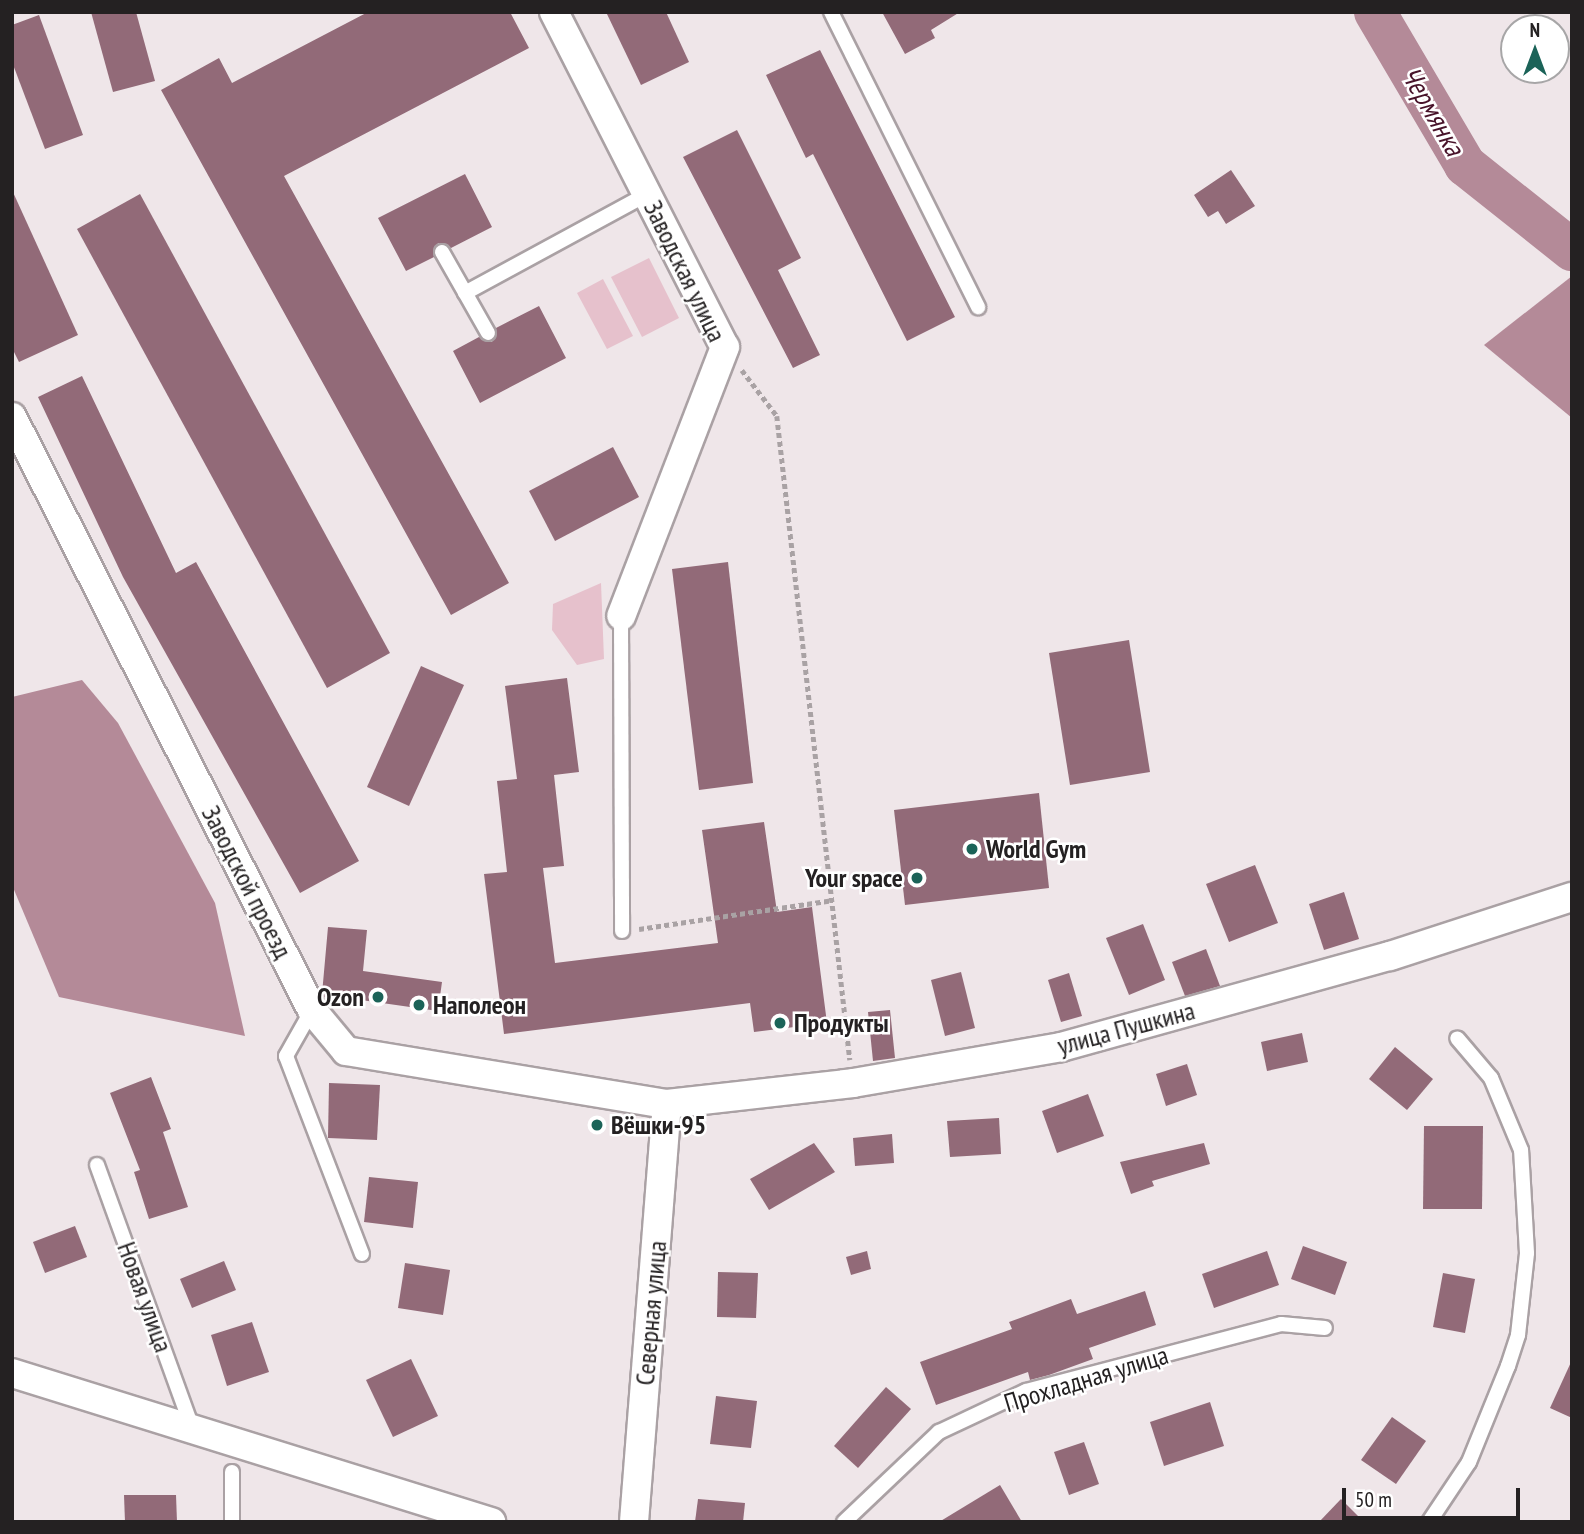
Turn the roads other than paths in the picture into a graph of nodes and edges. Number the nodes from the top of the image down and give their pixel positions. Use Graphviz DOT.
graph roads {
  1 [pos="554,12"];
  2 [pos="831,12"];
  3 [pos="647,194"];
  4 [pos="442,252"];
  5 [pos="465,293"];
  6 [pos="978,307"];
  7 [pos="488,333"];
  8 [pos="12,416"];
  9 [pos="621,615"];
  10 [pos="1572,897"];
  11 [pos="622,931"];
  12 [pos="312,1010"];
  13 [pos="1457,1038"];
  14 [pos="667,1104"];
  15 [pos="97,1165"];
  16 [pos="362,1254"];
  17 [pos="1325,1328"];
  18 [pos="12,1373"];
  19 [pos="194,1430"];
  20 [pos="232,1472"];
  21 [pos="232,1522"];
  22 [pos="491,1522"];
  23 [pos="634,1522"];
  24 [pos="844,1522"];
  25 [pos="1429,1522"];
  1 -- 3 [label="street, Заводская улица"];
  2 -- 6 [label="lane"];
  3 -- 5 [label="lane"];
  3 -- 9 [label="street, Заводская улица"];
  4 -- 5 [label="lane"];
  5 -- 7 [label="lane"];
  8 -- 12 [label="street, Заводской проезд"];
  9 -- 11 [label="lane"];
  10 -- 14 [label="street, улица Пушкина"];
  12 -- 14 [label="street, Заводской проезд"];
  12 -- 16 [label="lane"];
  13 -- 25 [label="lane"];
  14 -- 23 [label="street, Северная улица"];
  15 -- 19 [label="lane, Новая улица"];
  17 -- 24 [label="lane, Прохладная улица"];
  18 -- 19 [label="street"];
  19 -- 22 [label="street"];
  20 -- 21 [label="lane"];
}
